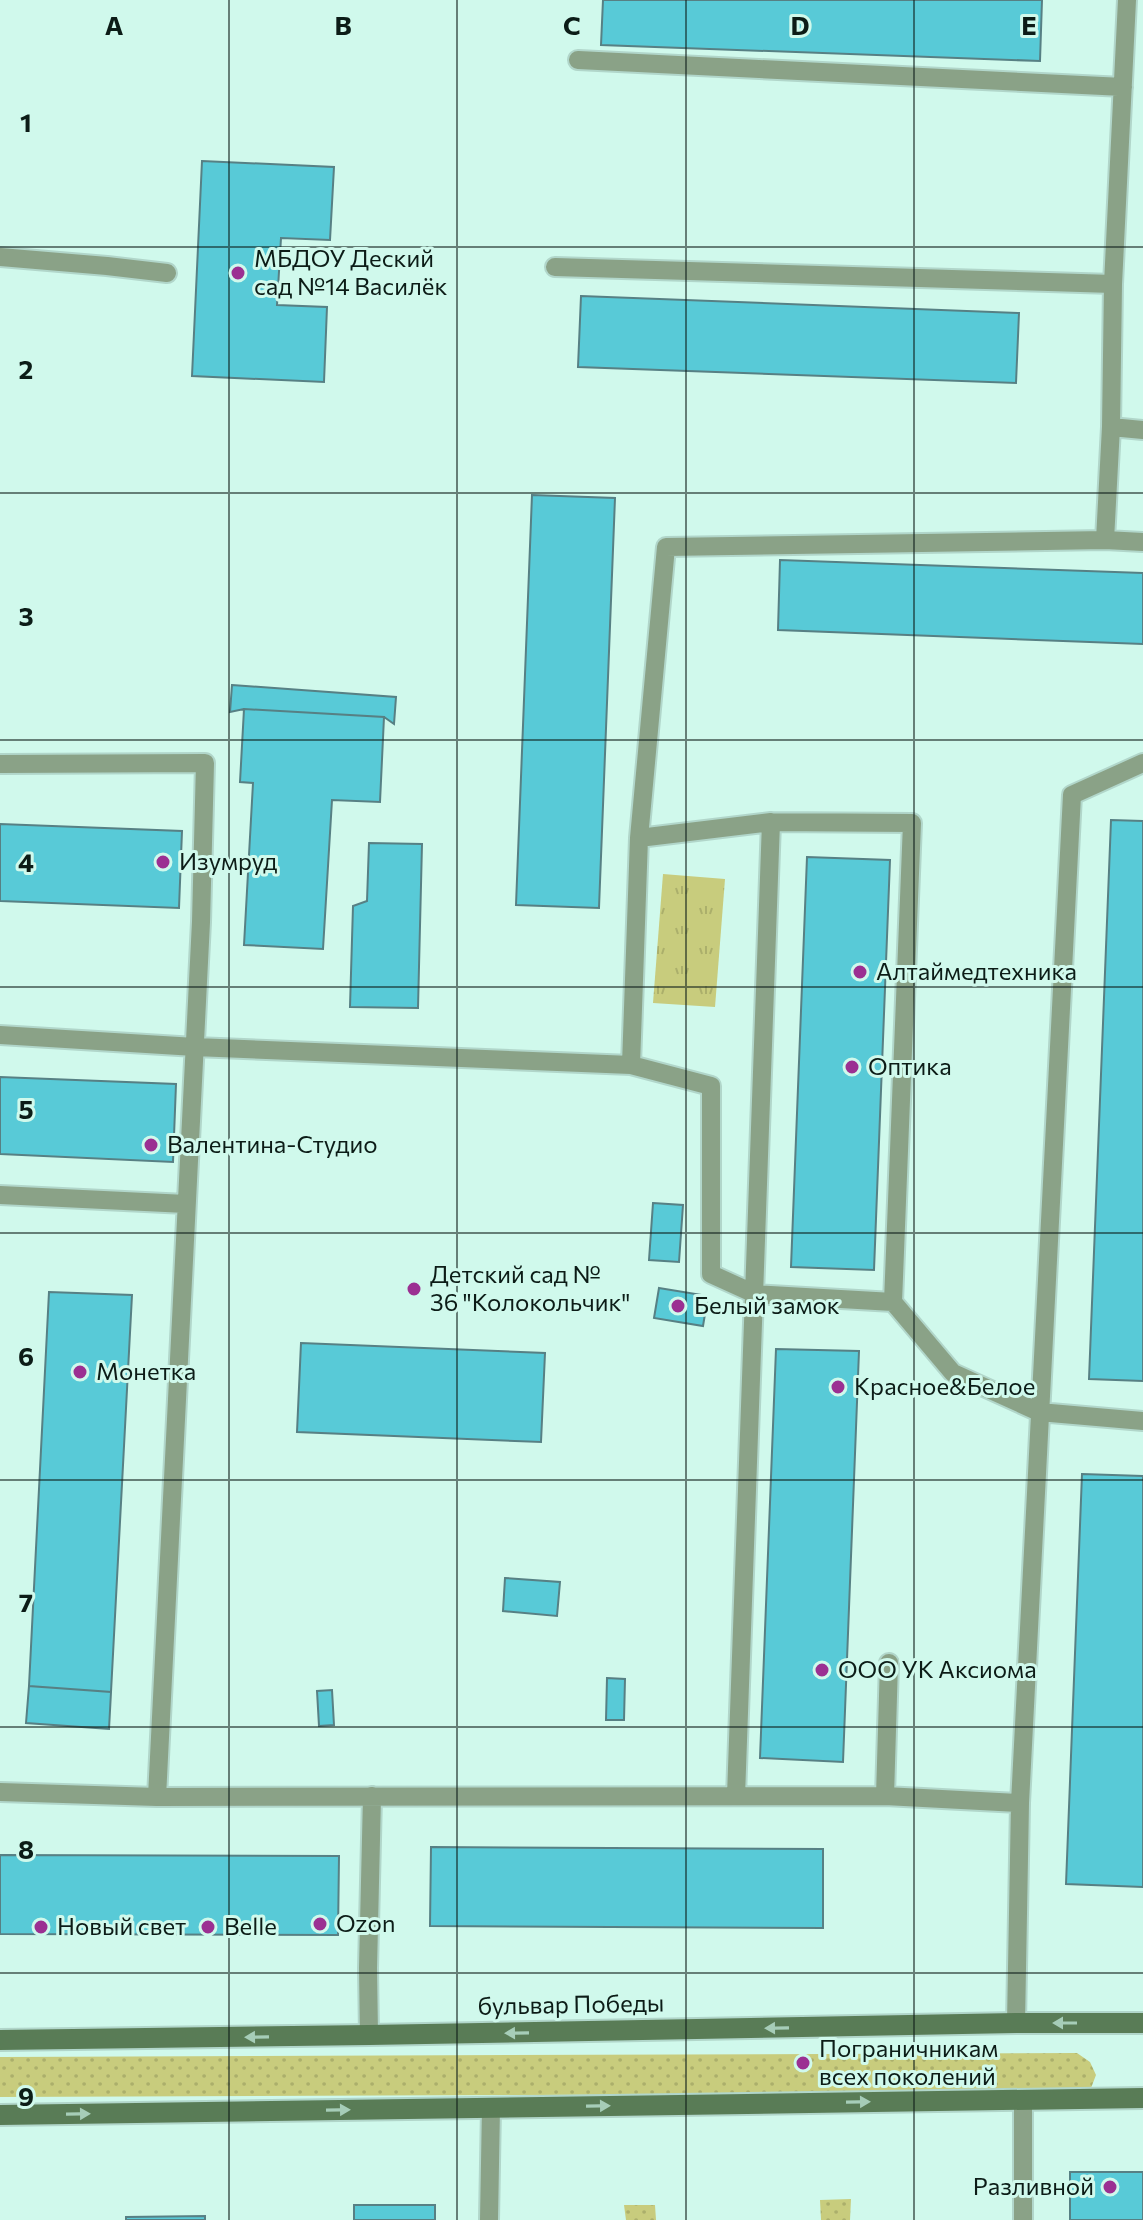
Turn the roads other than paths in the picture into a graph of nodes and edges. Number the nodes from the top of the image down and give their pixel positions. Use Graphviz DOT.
graph roads {
  1 [pos="1127,0"];
  2 [pos="578,60"];
  3 [pos="1123,87"];
  4 [pos="0,257"];
  5 [pos="555,267"];
  6 [pos="167,273"];
  7 [pos="1113,284"];
  8 [pos="1111,427"];
  9 [pos="1143,430"];
  10 [pos="1105,540"];
  11 [pos="1143,542"];
  12 [pos="1143,763"];
  13 [pos="0,764"];
  14 [pos="771,822"];
  15 [pos="639,838"];
  16 [pos="0,1035"];
  17 [pos="195,1047"];
  18 [pos="631,1065"];
  19 [pos="0,1195"];
  20 [pos="186,1204"];
  21 [pos="755,1294"];
  22 [pos="893,1302"];
  23 [pos="1039,1412"];
  24 [pos="1143,1421"];
  25 [pos="889,1663"];
  26 [pos="0,1792"];
  27 [pos="372,1796"];
  28 [pos="736,1796"];
  29 [pos="885,1796"];
  30 [pos="157,1797"];
  31 [pos="1020,1803"];
  32 [pos="1016,2023"];
  33 [pos="1143,2023"];
  34 [pos="369,2035"];
  35 [pos="0,2040"];
  36 [pos="1143,2098"];
  37 [pos="1023,2100"];
  38 [pos="491,2107"];
  39 [pos="0,2115"];
  40 [pos="489,2220"];
  41 [pos="1023,2220"];
  1 -- 3 [label="lane"];
  2 -- 3 [label="lane"];
  3 -- 7 [label="lane"];
  4 -- 6 [label="lane"];
  5 -- 7 [label="lane"];
  7 -- 8 [label="lane"];
  8 -- 9 [label="lane"];
  8 -- 10 [label="lane"];
  10 -- 11 [label="lane"];
  10 -- 15 [label="lane"];
  12 -- 23 [label="lane"];
  13 -- 17 [label="lane"];
  14 -- 15 [label="lane"];
  14 -- 21 [label="lane"];
  14 -- 22 [label="lane"];
  15 -- 18 [label="lane"];
  16 -- 17 [label="lane"];
  17 -- 18 [label="lane"];
  17 -- 20 [label="lane"];
  18 -- 21 [label="lane"];
  19 -- 20 [label="lane"];
  20 -- 30 [label="lane"];
  21 -- 22 [label="lane"];
  21 -- 28 [label="lane"];
  22 -- 23 [label="lane"];
  23 -- 24 [label="lane"];
  23 -- 31 [label="lane"];
  25 -- 29 [label="lane"];
  26 -- 30 [label="lane"];
  27 -- 28 [label="lane"];
  27 -- 30 [label="lane"];
  27 -- 34 [label="lane"];
  28 -- 29 [label="lane"];
  29 -- 31 [label="lane"];
  31 -- 32 [label="lane"];
  33 -- 32 [label="street, бульвар Победы, one-way"];
  32 -- 34 [label="street, бульвар Победы, one-way"];
  34 -- 35 [label="street, бульвар Победы, one-way"];
  36 -- 37 [label="street"];
  38 -- 37 [label="street, one-way"];
  37 -- 41 [label="lane"];
  39 -- 38 [label="street, one-way"];
  38 -- 40 [label="lane"];
}
